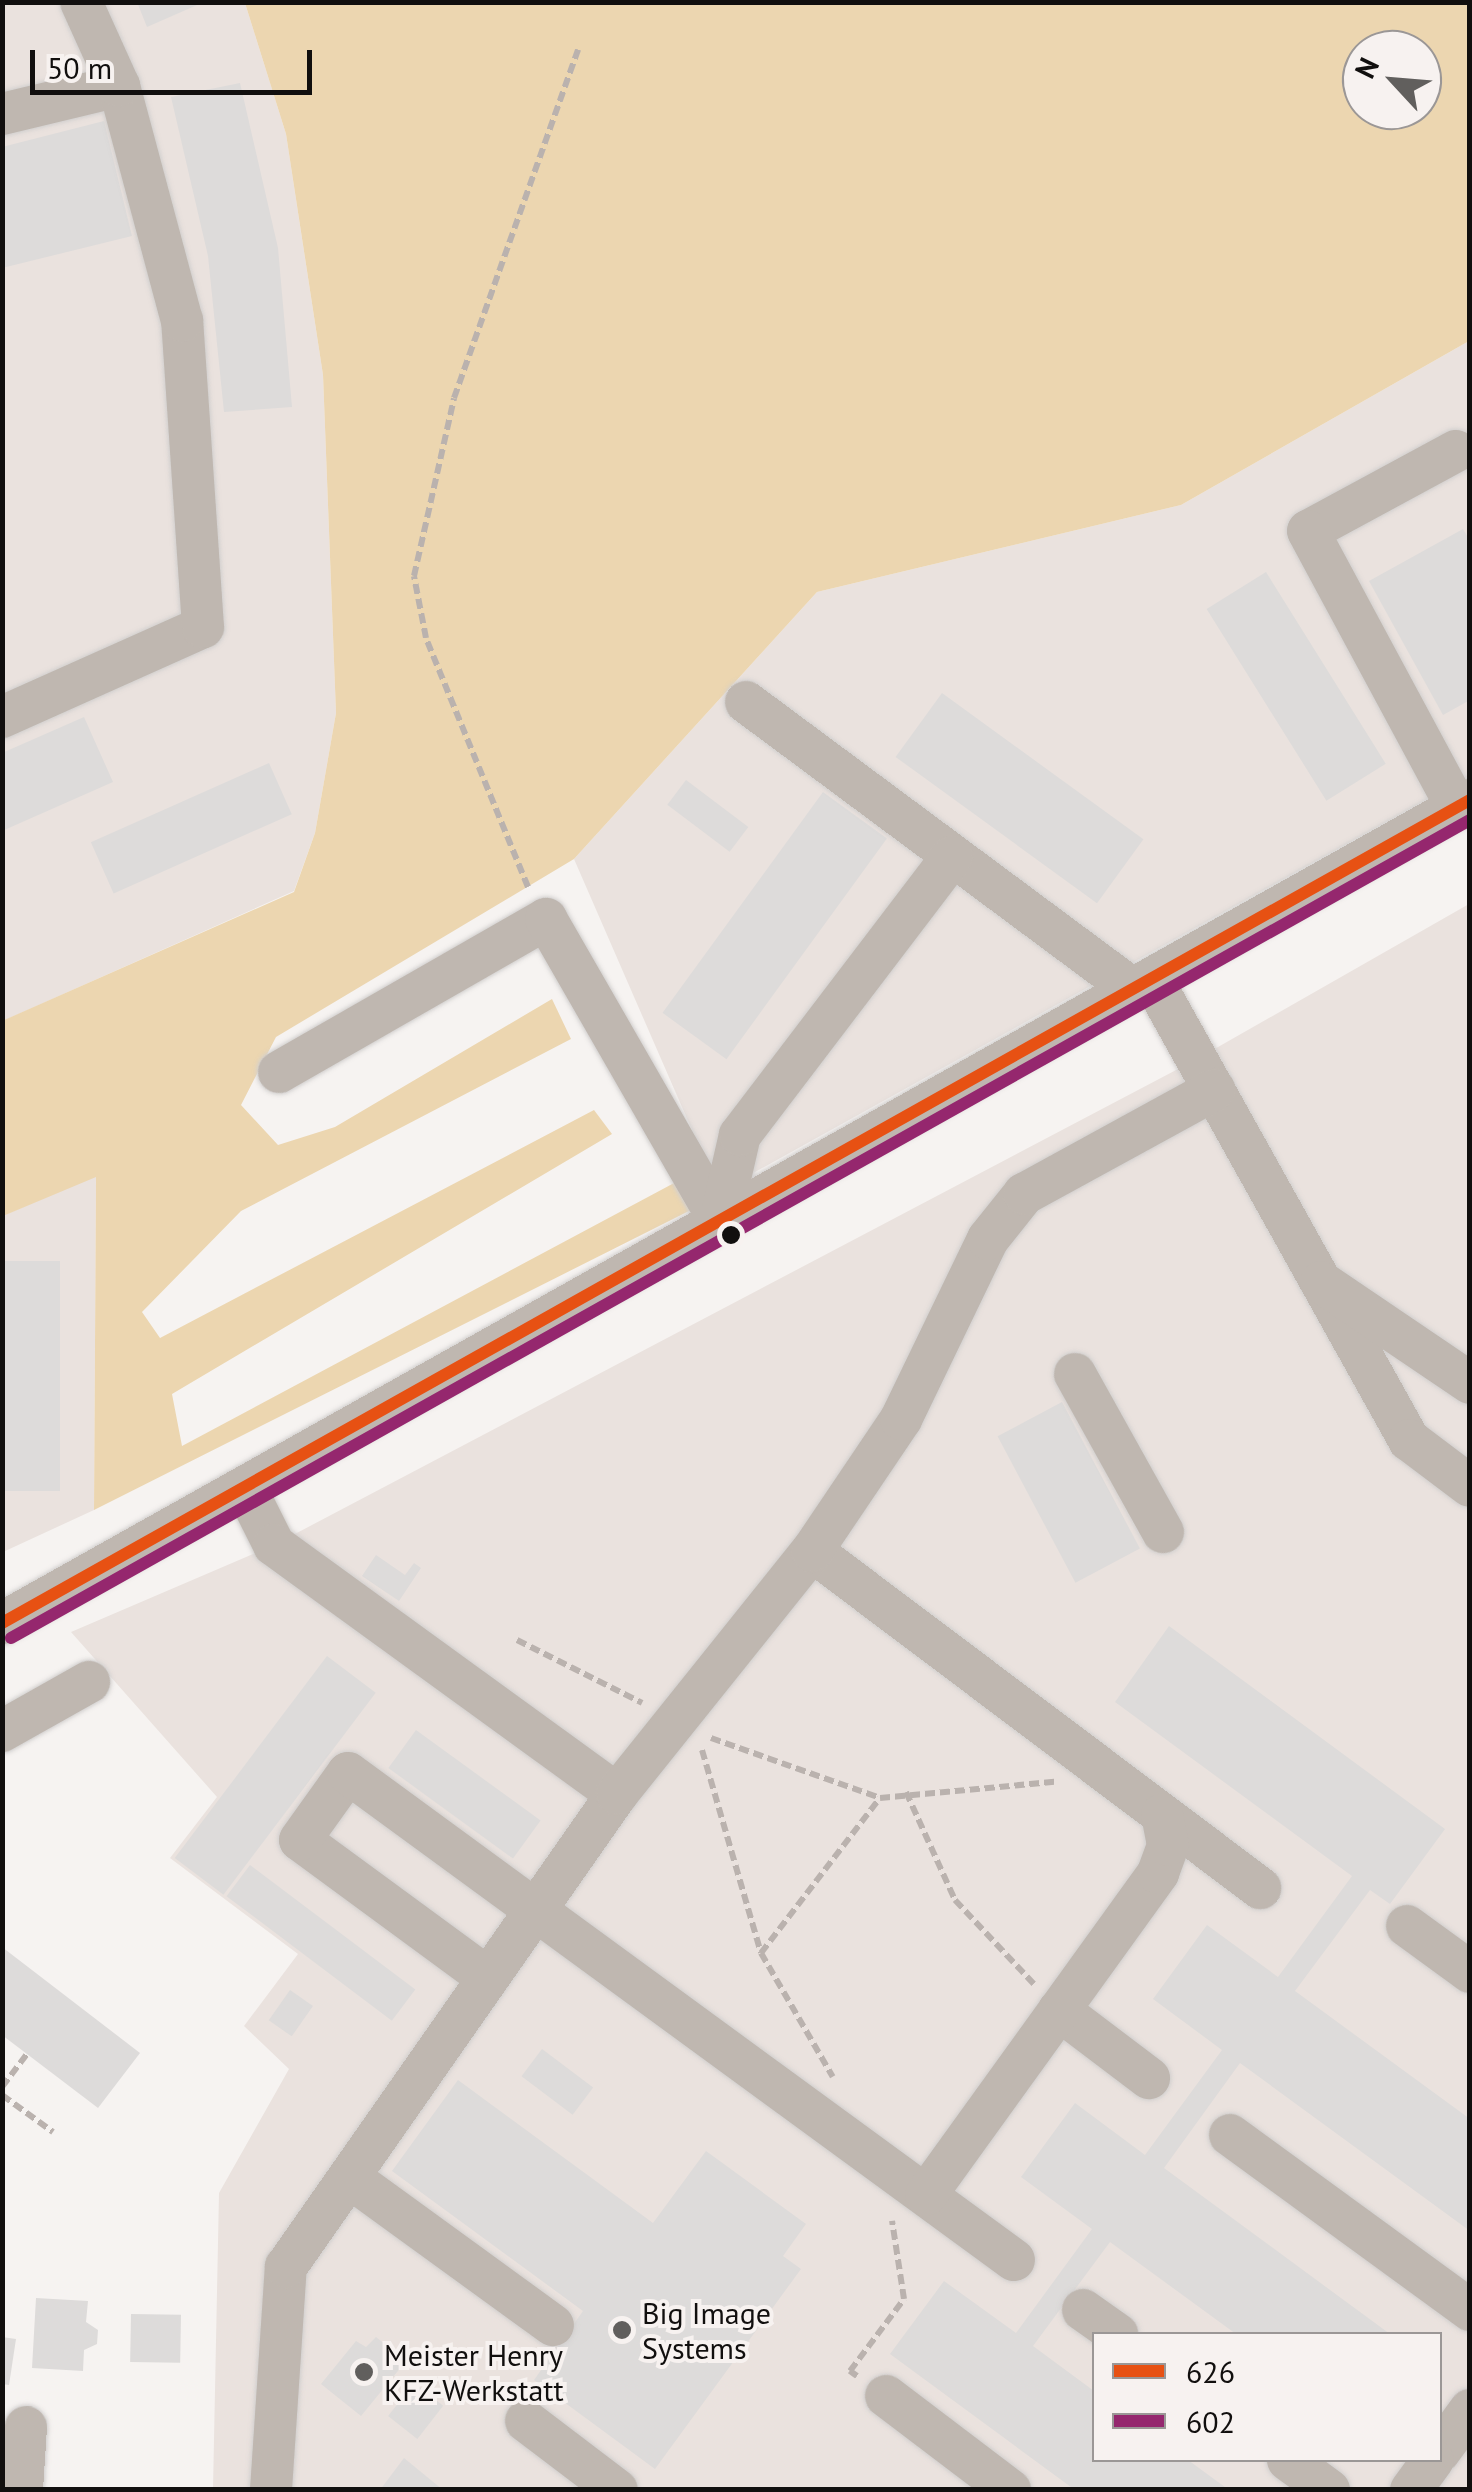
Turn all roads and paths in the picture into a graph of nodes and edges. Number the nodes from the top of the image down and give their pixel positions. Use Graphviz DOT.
graph roads {
  1 [pos="81,2"];
  2 [pos="578,49"];
  3 [pos="119,86"];
  4 [pos="2,114"];
  5 [pos="1456,452"];
  6 [pos="746,702"];
  7 [pos="2,717"];
  8 [pos="1463,804"];
  9 [pos="952,858"];
  10 [pos="546,919"];
  11 [pos="1143,984"];
  12 [pos="279,1072"];
  13 [pos="1214,1090"];
  14 [pos="720,1222"];
  15 [pos="1321,1282"];
  16 [pos="1075,1374"];
  17 [pos="1470,1383"];
  18 [pos="1470,1486"];
  19 [pos="247,1491"];
  20 [pos="1163,1532"];
  21 [pos="812,1551"];
  22 [pos="2,1624"];
  23 [pos="89,1682"];
  24 [pos="2,1732"];
  25 [pos="698,1734"];
  26 [pos="1081,1751"];
  27 [pos="906,1792"];
  28 [pos="617,1794"];
  29 [pos="1162,1815"];
  30 [pos="1260,1888"];
  31 [pos="536,1910"];
  32 [pos="1407,1926"];
  33 [pos="1470,1972"];
  34 [pos="488,1978"];
  35 [pos="1059,2010"];
  36 [pos="27,2054"];
  37 [pos="1149,2078"];
  38 [pos="2,2087"];
  39 [pos="2,2095"];
  40 [pos="53,2132"];
  41 [pos="1230,2135"];
  42 [pos="348,2177"];
  43 [pos="926,2194"];
  44 [pos="1014,2260"];
  45 [pos="1083,2310"];
  46 [pos="1470,2310"];
  47 [pos="553,2325"];
  48 [pos="1114,2332"];
  49 [pos="886,2396"];
  50 [pos="1470,2410"];
  51 [pos="526,2421"];
  52 [pos="26,2428"];
  53 [pos="1442,2448"];
  54 [pos="1291,2462"];
  55 [pos="1432,2462"];
  56 [pos="22,2490"];
  57 [pos="272,2490"];
  58 [pos="617,2490"];
  59 [pos="1010,2490"];
  60 [pos="1329,2490"];
  61 [pos="1411,2490"];
  1 -- 3 [label="street"];
  2 -- 10 [label="path"];
  3 -- 4 [label="street"];
  3 -- 7 [label="street"];
  5 -- 8 [label="street"];
  6 -- 9 [label="street"];
  8 -- 11 [label="street"];
  9 -- 11 [label="street"];
  9 -- 14 [label="street"];
  10 -- 12 [label="street"];
  10 -- 14 [label="street"];
  11 -- 13 [label="street"];
  11 -- 14 [label="street"];
  13 -- 15 [label="street"];
  13 -- 21 [label="street"];
  14 -- 19 [label="street"];
  15 -- 17 [label="street"];
  15 -- 18 [label="street"];
  16 -- 20 [label="street"];
  19 -- 22 [label="street"];
  19 -- 28 [label="street"];
  21 -- 26 [label="street"];
  21 -- 28 [label="street"];
  23 -- 24 [label="street"];
  25 -- 27 [label="path"];
  26 -- 27 [label="path"];
  26 -- 29 [label="street"];
  27 -- 35 [label="path"];
  28 -- 31 [label="street"];
  29 -- 30 [label="street"];
  29 -- 35 [label="street"];
  31 -- 34 [label="street"];
  31 -- 34 [label="street"];
  31 -- 43 [label="street"];
  32 -- 33 [label="street"];
  34 -- 42 [label="street"];
  35 -- 37 [label="street"];
  35 -- 43 [label="street"];
  36 -- 38 [label="path"];
  39 -- 40 [label="path"];
  41 -- 46 [label="street"];
  42 -- 47 [label="street"];
  42 -- 57 [label="street"];
  43 -- 44 [label="street"];
  45 -- 48 [label="street"];
  49 -- 59 [label="street"];
  50 -- 53 [label="street"];
  51 -- 58 [label="street"];
  52 -- 56 [label="street"];
  54 -- 60 [label="street"];
  55 -- 61 [label="street"];
}
